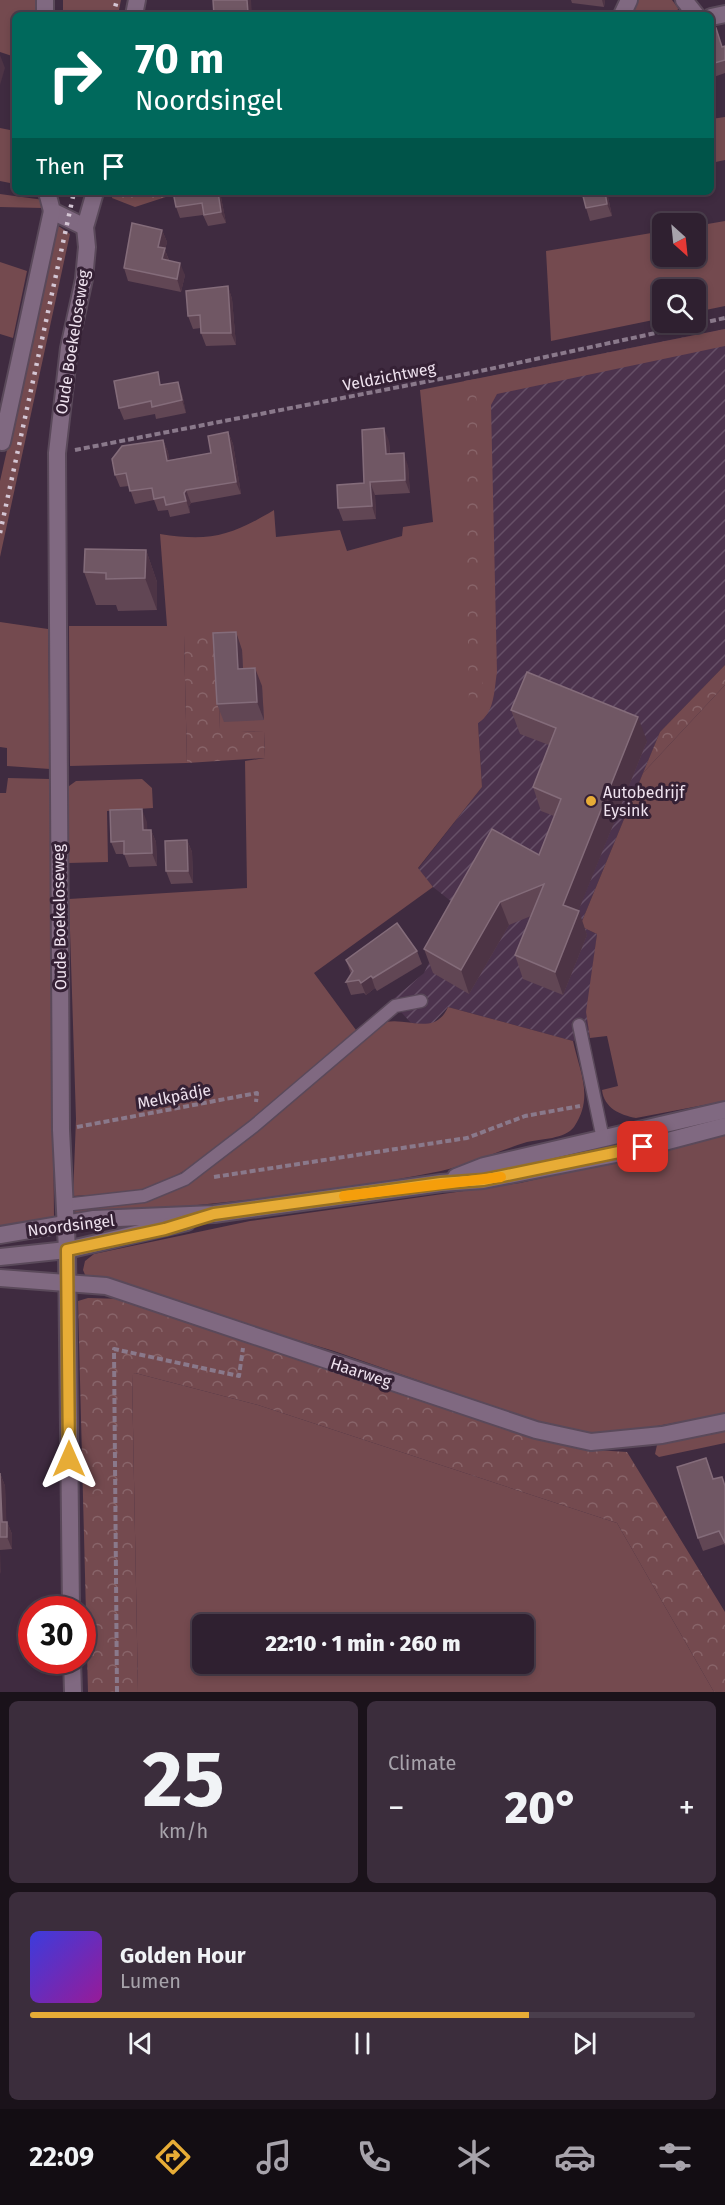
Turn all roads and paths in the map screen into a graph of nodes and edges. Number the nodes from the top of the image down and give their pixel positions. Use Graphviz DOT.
graph roads {
  1 [pos="684,0"];
  2 [pos="694,12"];
  3 [pos="48,195"];
  4 [pos="94,195"];
  5 [pos="52,212"];
  6 [pos="85,227"];
  7 [pos="725,318"];
  8 [pos="3,442"];
  9 [pos="57,453"];
  10 [pos="421,1001"];
  11 [pos="579,1025"];
  12 [pos="597,1103"];
  13 [pos="725,1110"];
  14 [pos="254,1126"];
  15 [pos="725,1126"];
  16 [pos="61,1130"];
  17 [pos="603,1139"];
  18 [pos="210,1178"];
  19 [pos="441,1183"];
  20 [pos="64,1205"];
  21 [pos="214,1214"];
  22 [pos="65,1224"];
  23 [pos="0,1235"];
  24 [pos="67,1250"];
  25 [pos="0,1257"];
  26 [pos="0,1278"];
  27 [pos="67,1281"];
  28 [pos="245,1333"];
  29 [pos="725,1422"];
  30 [pos="71,1596"];
  31 [pos="72,1674"];
  32 [pos="73,1692"];
  33 [pos="117,1692"];
  1 -- 2 [label="street"];
  3 -- 5 [label="street"];
  4 -- 6 [label="street, Oude Boekeloseweg"];
  5 -- 6 [label="street"];
  5 -- 8 [label="street"];
  6 -- 9 [label="street, Oude Boekeloseweg"];
  7 -- 9 [label="path, Veldzichtweg"];
  9 -- 16 [label="street, Oude Boekeloseweg"];
  10 -- 14 [label="lane"];
  11 -- 12 [label="lane"];
  12 -- 17 [label="lane"];
  12 -- 18 [label="path"];
  13 -- 17 [label="street, Noordsingel"];
  14 -- 16 [label="path, Melkpâdje"];
  14 -- 20 [label="lane"];
  15 -- 19 [label="street, Noordsingel"];
  16 -- 20 [label="street, Oude Boekeloseweg"];
  17 -- 19 [label="street, Noordsingel"];
  19 -- 21 [label="street, Noordsingel"];
  20 -- 22 [label="street, Oude Boekeloseweg"];
  21 -- 22 [label="street, Noordsingel"];
  21 -- 24 [label="street, Noordsingel"];
  22 -- 23 [label="street, Noordsingel"];
  22 -- 24 [label="street, Oude Boekeloseweg"];
  24 -- 25 [label="street, Noordsingel"];
  24 -- 27 [label="street, Oude Boekeloseweg"];
  26 -- 27 [label="street, Haarweg"];
  27 -- 28 [label="street, Haarweg"];
  27 -- 30 [label="street, Oude Boekeloseweg"];
  28 -- 29 [label="street, Haarweg"];
  28 -- 33 [label="path"];
  31 -- 32 [label="street"];
}
